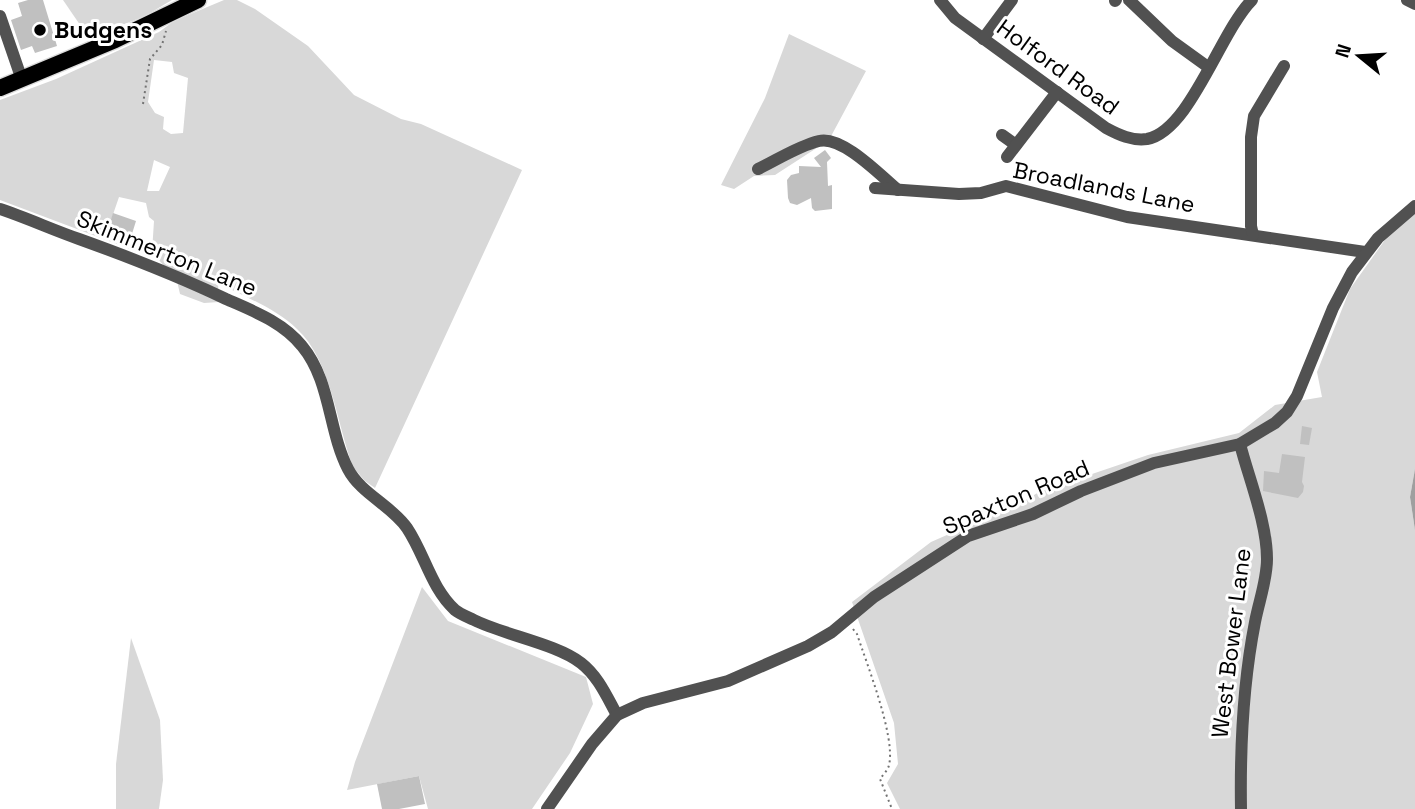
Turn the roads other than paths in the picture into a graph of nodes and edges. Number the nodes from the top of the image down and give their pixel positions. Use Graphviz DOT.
graph roads {
  1 [pos="198,0"];
  2 [pos="940,0"];
  3 [pos="1012,0"];
  4 [pos="1129,0"];
  5 [pos="1252,0"];
  6 [pos="1407,0"];
  7 [pos="1415,4"];
  8 [pos="0,16"];
  9 [pos="983,39"];
  10 [pos="1284,66"];
  11 [pos="1208,67"];
  12 [pos="22,79"];
  13 [pos="0,88"];
  14 [pos="1057,92"];
  15 [pos="1002,135"];
  16 [pos="1016,145"];
  17 [pos="1007,157"];
  18 [pos="758,169"];
  19 [pos="875,188"];
  20 [pos="898,190"];
  21 [pos="1415,206"];
  22 [pos="0,209"];
  23 [pos="1253,234"];
  24 [pos="1365,252"];
  25 [pos="1240,444"];
  26 [pos="617,715"];
  27 [pos="547,809"];
  28 [pos="1241,809"];
  1 -- 12 [label="main road"];
  2 -- 9 [label="street, Holford Road"];
  3 -- 9 [label="street"];
  4 -- 11 [label="street"];
  5 -- 11 [label="street"];
  6 -- 7 [label="street"];
  8 -- 12 [label="street"];
  9 -- 14 [label="street, Holford Road"];
  10 -- 23 [label="street"];
  11 -- 14 [label="street, Holford Road"];
  12 -- 13 [label="main road"];
  14 -- 16 [label="street"];
  15 -- 16 [label="street"];
  16 -- 17 [label="street"];
  18 -- 20 [label="street"];
  19 -- 20 [label="street, Broadlands Lane"];
  20 -- 23 [label="street, Broadlands Lane"];
  21 -- 24 [label="street, Spaxton Road"];
  22 -- 26 [label="street, Skimmerton Lane"];
  23 -- 24 [label="street, Broadlands Lane"];
  24 -- 25 [label="street, Spaxton Road"];
  25 -- 26 [label="street, Spaxton Road"];
  25 -- 28 [label="street, West Bower Lane"];
  26 -- 27 [label="street, Spaxton Road"];
}
